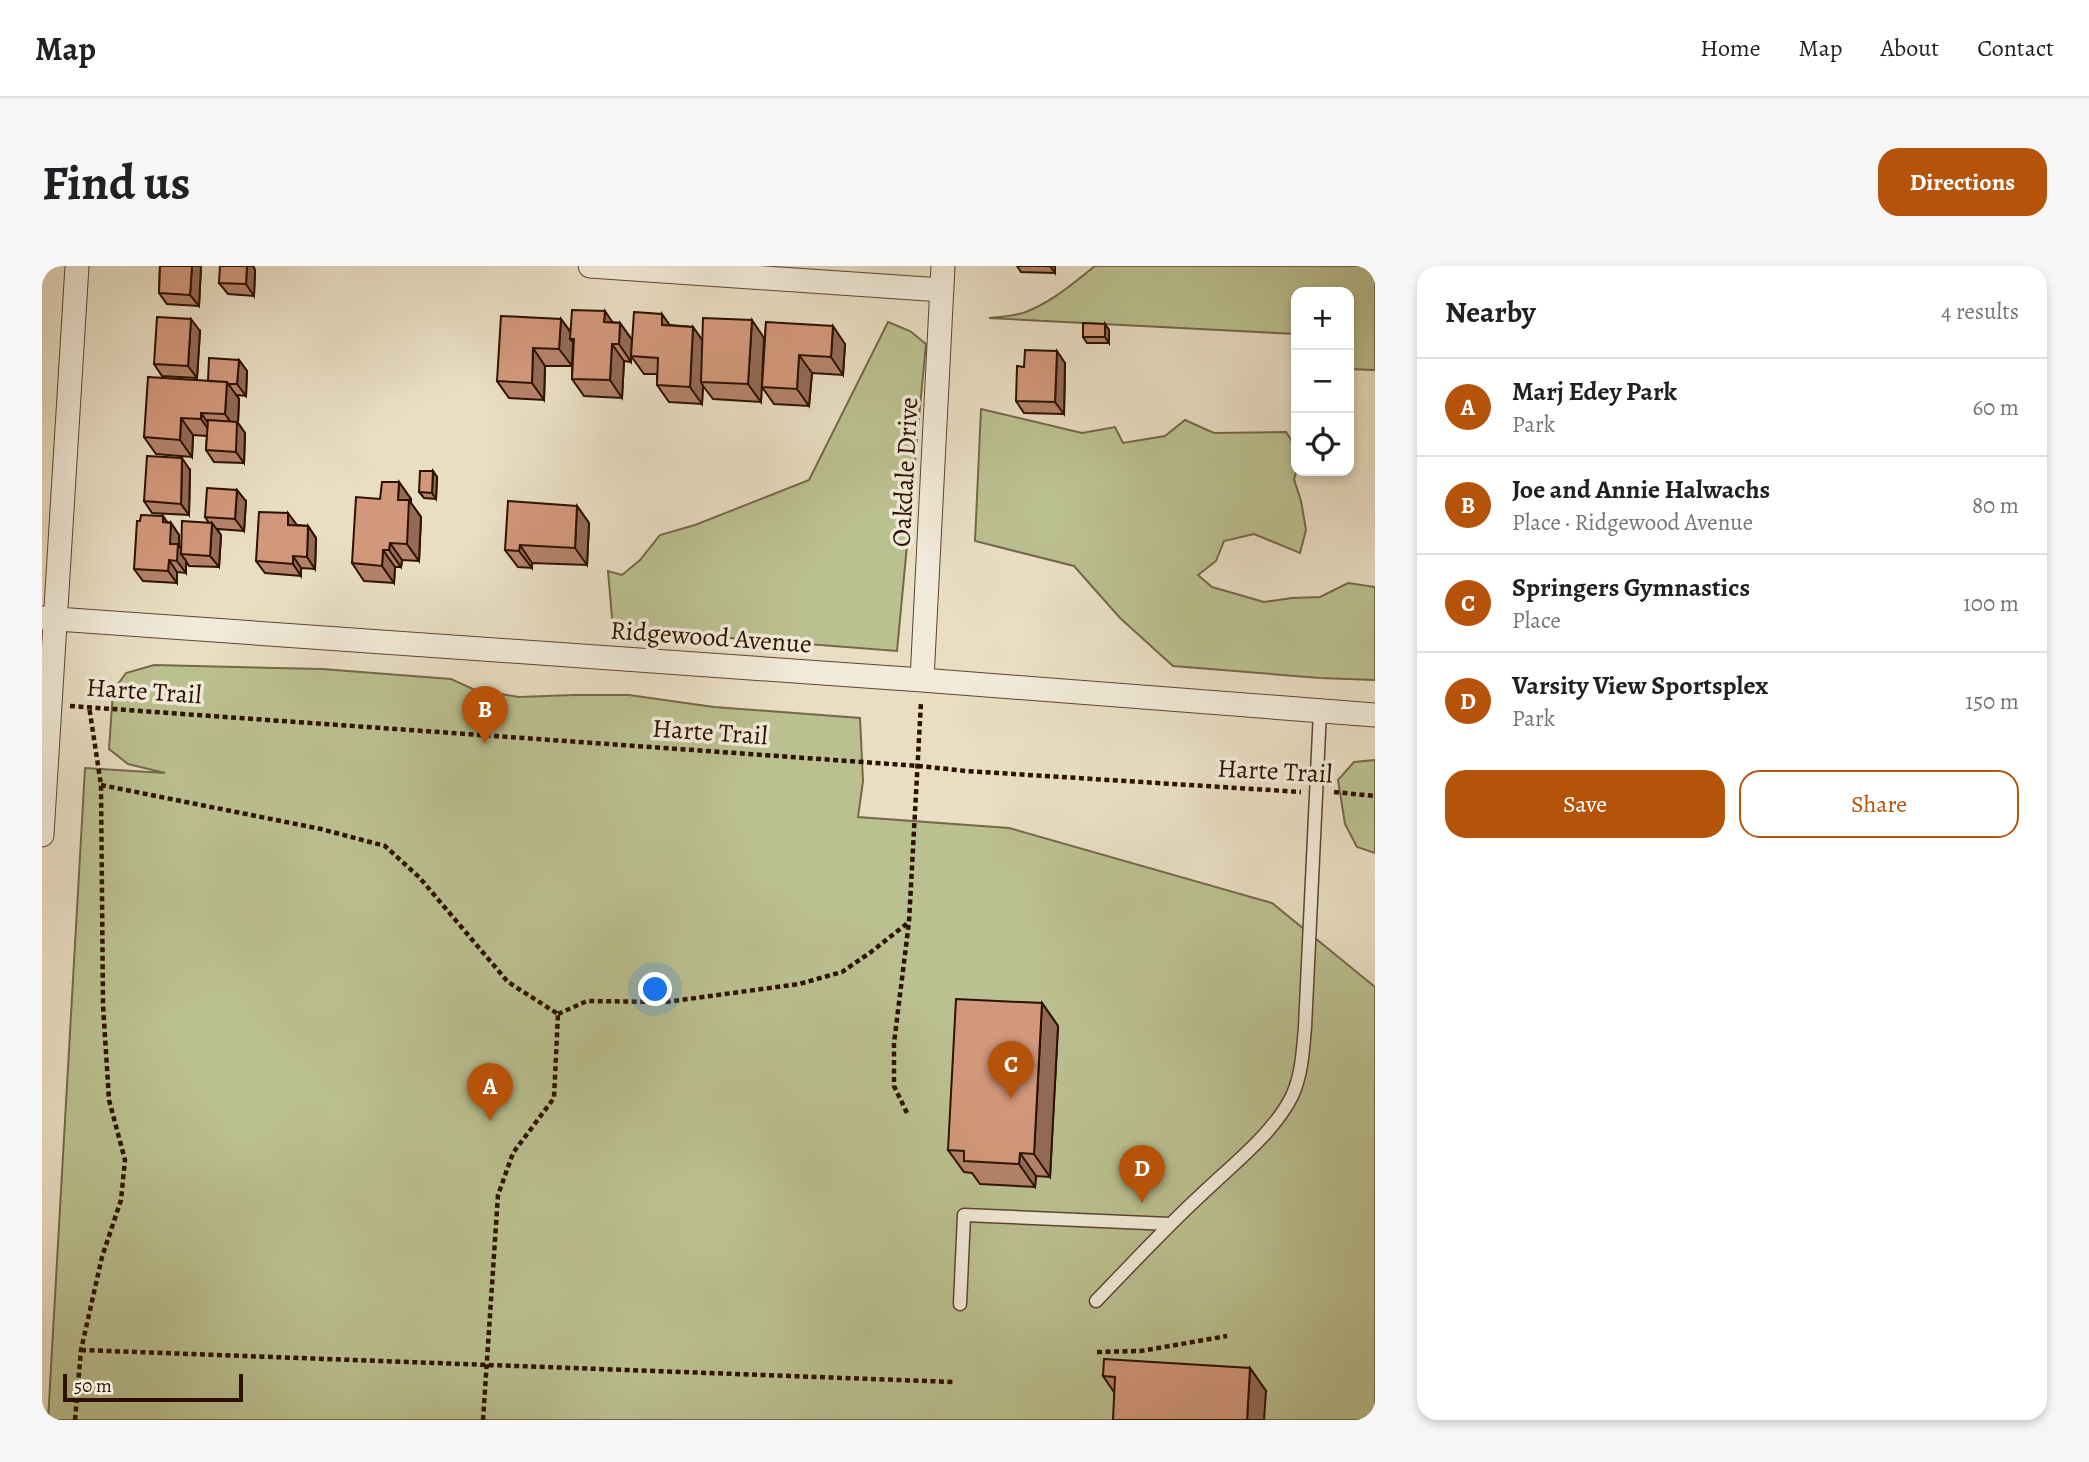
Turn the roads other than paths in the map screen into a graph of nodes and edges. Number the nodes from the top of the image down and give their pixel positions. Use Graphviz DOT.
graph roads {
  1 [pos="76,266"];
  2 [pos="590,266"];
  3 [pos="943,266"];
  4 [pos="942,290"];
  5 [pos="49,618"];
  6 [pos="922,680"];
  7 [pos="1320,711"];
  8 [pos="1375,715"];
  9 [pos="42,835"];
  10 [pos="1170,1224"];
  11 [pos="1096,1301"];
  12 [pos="960,1304"];
  1 -- 5 [label="street"];
  2 -- 4 [label="street"];
  3 -- 4 [label="street, Oakdale Drive"];
  4 -- 6 [label="street, Oakdale Drive"];
  5 -- 6 [label="street, Ridgewood Avenue"];
  5 -- 9 [label="street"];
  6 -- 7 [label="street, Ridgewood Avenue"];
  7 -- 8 [label="street, Ridgewood Avenue"];
  7 -- 10 [label="lane"];
  10 -- 11 [label="lane"];
  10 -- 12 [label="lane"];
}
